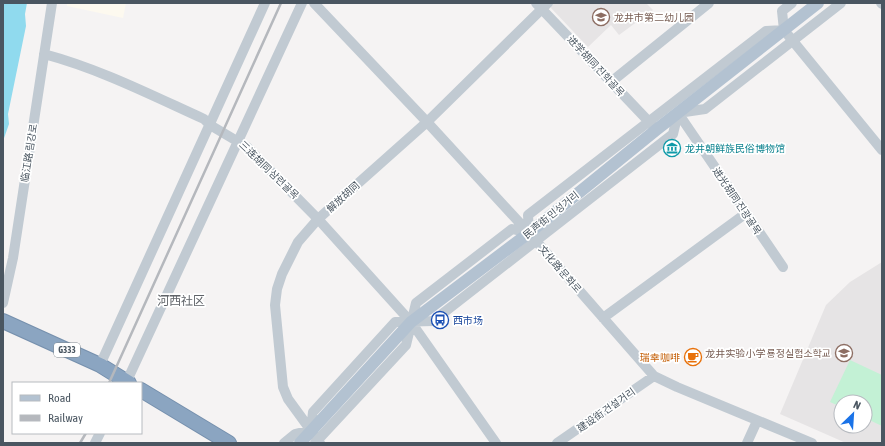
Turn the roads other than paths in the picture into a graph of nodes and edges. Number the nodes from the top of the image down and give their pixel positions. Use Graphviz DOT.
graph roads {
  1 [pos="52,3"];
  2 [pos="264,3"];
  3 [pos="302,3"];
  4 [pos="314,3"];
  5 [pos="709,3"];
  6 [pos="792,3"];
  7 [pos="818,3"];
  8 [pos="841,3"];
  9 [pos="542,5"];
  10 [pos="784,30"];
  11 [pos="793,40"];
  12 [pos="44,54"];
  13 [pos="611,82"];
  14 [pos="678,114"];
  15 [pos="427,122"];
  16 [pos="210,125"];
  17 [pos="652,126"];
  18 [pos="239,141"];
  19 [pos="882,150"];
  20 [pos="745,214"];
  21 [pos="318,219"];
  22 [pos="532,237"];
  23 [pos="783,267"];
  24 [pos="3,303"];
  25 [pos="603,318"];
  26 [pos="3,321"];
  27 [pos="411,322"];
  28 [pos="3,330"];
  29 [pos="100,366"];
  30 [pos="654,376"];
  31 [pos="122,382"];
  32 [pos="123,382"];
  33 [pos="124,382"];
  34 [pos="142,391"];
  35 [pos="142,401"];
  36 [pos="757,421"];
  37 [pos="100,434"];
  38 [pos="316,439"];
  39 [pos="95,443"];
  40 [pos="213,443"];
  41 [pos="229,443"];
  42 [pos="284,443"];
  43 [pos="300,443"];
  44 [pos="496,443"];
  45 [pos="557,443"];
  46 [pos="747,443"];
  47 [pos="812,443"];
  1 -- 12 [label="street, 临江路 림강로"];
  2 -- 16 [label="street"];
  3 -- 18 [label="street"];
  4 -- 15 [label="street, 文化路 문화로"];
  5 -- 13 [label="street"];
  6 -- 10 [label="street"];
  7 -- 10 [label="main road, 民声街 민성거리"];
  8 -- 11 [label="street"];
  9 -- 13 [label="street, 进学胡同 진학골목"];
  9 -- 15 [label="street, 解放胡同"];
  10 -- 11 [label="street"];
  10 -- 14 [label="main road, 民声街 민성거리"];
  10 -- 17 [label="street"];
  11 -- 14 [label="street"];
  11 -- 19 [label="street"];
  12 -- 16 [label="street, 三连胡同 삼련골목"];
  12 -- 24 [label="street, 临江路 림강로"];
  13 -- 17 [label="street, 进学胡同 진학골목"];
  14 -- 17 [label="main road, 民声街 민성거리"];
  14 -- 20 [label="street, 进光胡同 진광골목"];
  14 -- 22 [label="street"];
  15 -- 21 [label="street, 解放胡同"];
  15 -- 22 [label="street, 文化路 문화로"];
  16 -- 18 [label="street, 三连胡同 삼련골목"];
  16 -- 29 [label="street"];
  17 -- 22 [label="main road, 民声街 민성거리"];
  18 -- 21 [label="street, 三连胡同 삼련골목"];
  18 -- 33 [label="street"];
  20 -- 23 [label="street, 进光胡同 진광골목"];
  20 -- 25 [label="street"];
  21 -- 27 [label="street, 三连胡同 삼련골목"];
  21 -- 38 [label="street, 解放胡同"];
  22 -- 25 [label="street, 文化路 문화로"];
  22 -- 27 [label="main road, 民声街 민성거리"];
  25 -- 30 [label="street, 文化路 문화로"];
  26 -- 29 [label="highway, G333"];
  27 -- 38 [label="main road, 民声街 민성거리"];
  27 -- 44 [label="street, 三连胡同 삼련골목"];
  28 -- 31 [label="highway, G333"];
  29 -- 32 [label="highway, G333"];
  30 -- 36 [label="street, 文化路 문화로"];
  30 -- 45 [label="street, 建设街 건설거리"];
  34 -- 41 [label="highway"];
  35 -- 40 [label="highway"];
  36 -- 46 [label="street"];
  36 -- 47 [label="street, 文化路 문화로"];
  37 -- 39 [label="street"];
  38 -- 42 [label="street"];
  38 -- 43 [label="main road, 民声街 민성거리"];
}
